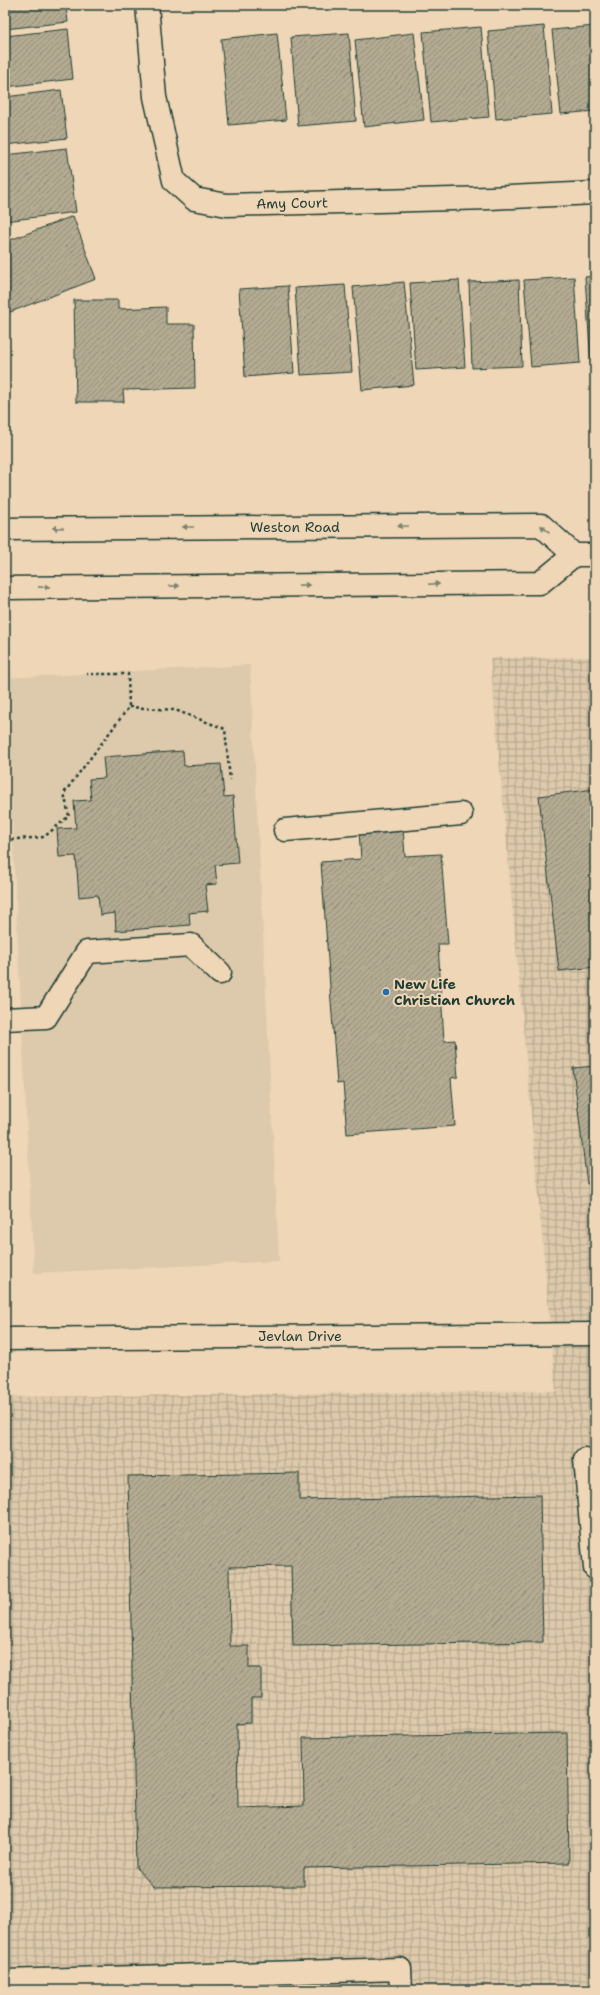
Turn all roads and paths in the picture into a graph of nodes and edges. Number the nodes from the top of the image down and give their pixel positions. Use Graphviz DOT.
graph roads {
  1 [pos="147,5"];
  2 [pos="595,194"];
  3 [pos="5,529"];
  4 [pos="574,555"];
  5 [pos="595,555"];
  6 [pos="5,588"];
  7 [pos="87,674"];
  8 [pos="129,707"];
  9 [pos="230,780"];
  10 [pos="461,814"];
  11 [pos="285,830"];
  12 [pos="5,840"];
  13 [pos="220,973"];
  14 [pos="5,1019"];
  15 [pos="595,1334"];
  16 [pos="5,1339"];
  17 [pos="585,1459"];
  18 [pos="595,1568"];
  19 [pos="5,1981"];
  20 [pos="401,1990"];
  1 -- 2 [label="street, Amy Court"];
  4 -- 3 [label="street, Weston Road, one-way"];
  4 -- 5 [label="street"];
  6 -- 4 [label="street, one-way"];
  7 -- 8 [label="path"];
  8 -- 9 [label="path"];
  8 -- 12 [label="path"];
  10 -- 11 [label="street"];
  13 -- 14 [label="street"];
  15 -- 16 [label="street, Jevlan Drive"];
  17 -- 18 [label="street"];
  19 -- 20 [label="street"];
}
